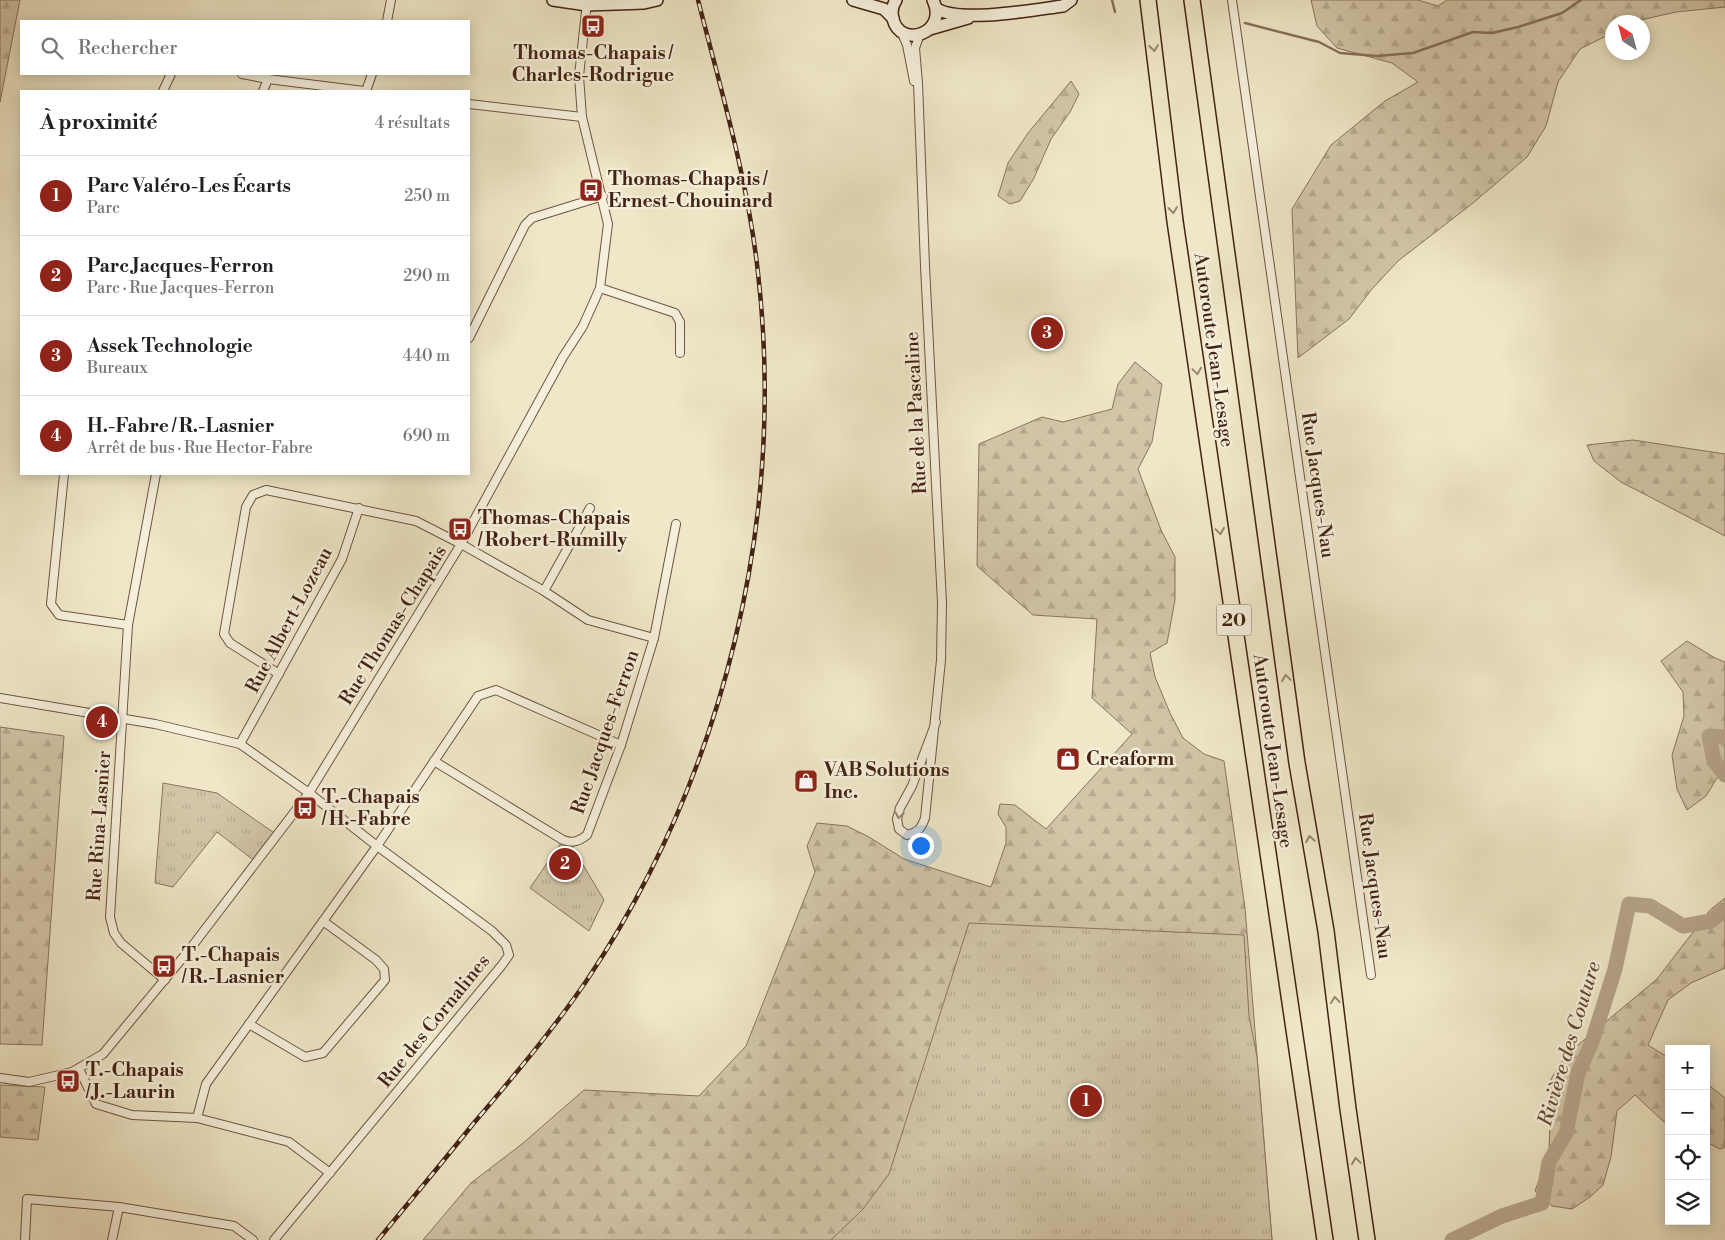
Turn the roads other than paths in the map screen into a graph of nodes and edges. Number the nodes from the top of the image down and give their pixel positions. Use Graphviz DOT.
graph roads {
  1 [pos="391,0"];
  2 [pos="553,0"];
  3 [pos="657,0"];
  4 [pos="853,0"];
  5 [pos="896,0"];
  6 [pos="1071,0"];
  7 [pos="1148,0"];
  8 [pos="1192,0"];
  9 [pos="1232,0"];
  10 [pos="587,3"];
  11 [pos="935,4"];
  12 [pos="971,16"];
  13 [pos="892,18"];
  14 [pos="387,20"];
  15 [pos="901,31"];
  16 [pos="925,31"];
  17 [pos="171,75"];
  18 [pos="247,75"];
  19 [pos="372,75"];
  20 [pos="268,79"];
  21 [pos="163,90"];
  22 [pos="263,90"];
  23 [pos="357,90"];
  24 [pos="365,90"];
  25 [pos="918,103"];
  26 [pos="470,104"];
  27 [pos="582,116"];
  28 [pos="603,196"];
  29 [pos="600,288"];
  30 [pos="470,334"];
  31 [pos="680,353"];
  32 [pos="64,475"];
  33 [pos="156,475"];
  34 [pos="359,508"];
  35 [pos="590,508"];
  36 [pos="676,524"];
  37 [pos="461,544"];
  38 [pos="544,591"];
  39 [pos="128,625"];
  40 [pos="654,638"];
  41 [pos="279,674"];
  42 [pos="0,698"];
  43 [pos="122,718"];
  44 [pos="936,722"];
  45 [pos="240,744"];
  46 [pos="621,745"];
  47 [pos="434,761"];
  48 [pos="309,793"];
  49 [pos="377,846"];
  50 [pos="323,921"];
  51 [pos="1371,975"];
  52 [pos="165,980"];
  53 [pos="249,1024"];
  54 [pos="79,1069"];
  55 [pos="0,1078"];
  56 [pos="197,1118"];
  57 [pos="330,1173"];
  58 [pos="118,1207"];
  59 [pos="25,1240"];
  60 [pos="112,1240"];
  61 [pos="253,1240"];
  62 [pos="274,1240"];
  63 [pos="1325,1240"];
  64 [pos="1367,1240"];
  1 -- 14 [label="street"];
  2 -- 10 [label="street"];
  3 -- 10 [label="street"];
  4 -- 13 [label="street"];
  5 -- 13 [label="street"];
  6 -- 12 [label="street"];
  7 -- 63 [label="highway, Autoroute Jean-Lesage / 20, one-way"];
  64 -- 8 [label="highway, Autoroute Jean-Lesage / 20, one-way"];
  9 -- 51 [label="street, Rue Jacques-Nau"];
  10 -- 27 [label="street, Rue Thomas-Chapais"];
  11 -- 12 [label="street"];
  11 -- 16 [label="street"];
  12 -- 16 [label="street"];
  13 -- 15 [label="street"];
  15 -- 16 [label="street"];
  15 -- 25 [label="street, Rue de la Pascaline"];
  16 -- 25 [label="street, Rue de la Pascaline"];
  17 -- 21 [label="street"];
  18 -- 20 [label="street"];
  19 -- 24 [label="street"];
  20 -- 22 [label="street"];
  20 -- 23 [label="street"];
  25 -- 44 [label="street, Rue de la Pascaline"];
  26 -- 27 [label="street"];
  27 -- 28 [label="street, Rue Thomas-Chapais"];
  28 -- 29 [label="street, Rue Thomas-Chapais"];
  28 -- 30 [label="street"];
  29 -- 31 [label="street"];
  29 -- 37 [label="street, Rue Thomas-Chapais"];
  32 -- 39 [label="street"];
  33 -- 39 [label="street, Rue Rina-Lasnier"];
  34 -- 37 [label="street"];
  34 -- 41 [label="street, Rue Albert-Lozeau"];
  34 -- 41 [label="street"];
  35 -- 38 [label="street"];
  36 -- 40 [label="street, Rue Jacques-Ferron"];
  37 -- 38 [label="street"];
  37 -- 48 [label="street, Rue Thomas-Chapais"];
  38 -- 40 [label="street"];
  39 -- 43 [label="street, Rue Rina-Lasnier"];
  40 -- 46 [label="street, Rue Jacques-Ferron"];
  41 -- 45 [label="street, Rue Albert-Lozeau"];
  42 -- 43 [label="street"];
  43 -- 45 [label="street"];
  43 -- 52 [label="street, Rue Rina-Lasnier"];
  44 -- 44 [label="street, Rue de la Pascaline, one-way"];
  45 -- 48 [label="street"];
  46 -- 47 [label="street"];
  46 -- 47 [label="street, Rue Jacques-Ferron"];
  47 -- 49 [label="street"];
  48 -- 49 [label="street"];
  48 -- 52 [label="street, Rue Thomas-Chapais"];
  49 -- 50 [label="street"];
  49 -- 57 [label="street, Rue des Cornalines"];
  50 -- 53 [label="street"];
  50 -- 53 [label="street"];
  52 -- 54 [label="street, Rue Thomas-Chapais"];
  53 -- 56 [label="street"];
  54 -- 55 [label="street, Rue Thomas-Chapais"];
  54 -- 56 [label="street"];
  56 -- 57 [label="street"];
  57 -- 62 [label="street, Rue des Cornalines"];
  58 -- 59 [label="street"];
  58 -- 60 [label="street"];
  58 -- 61 [label="street"];
}
